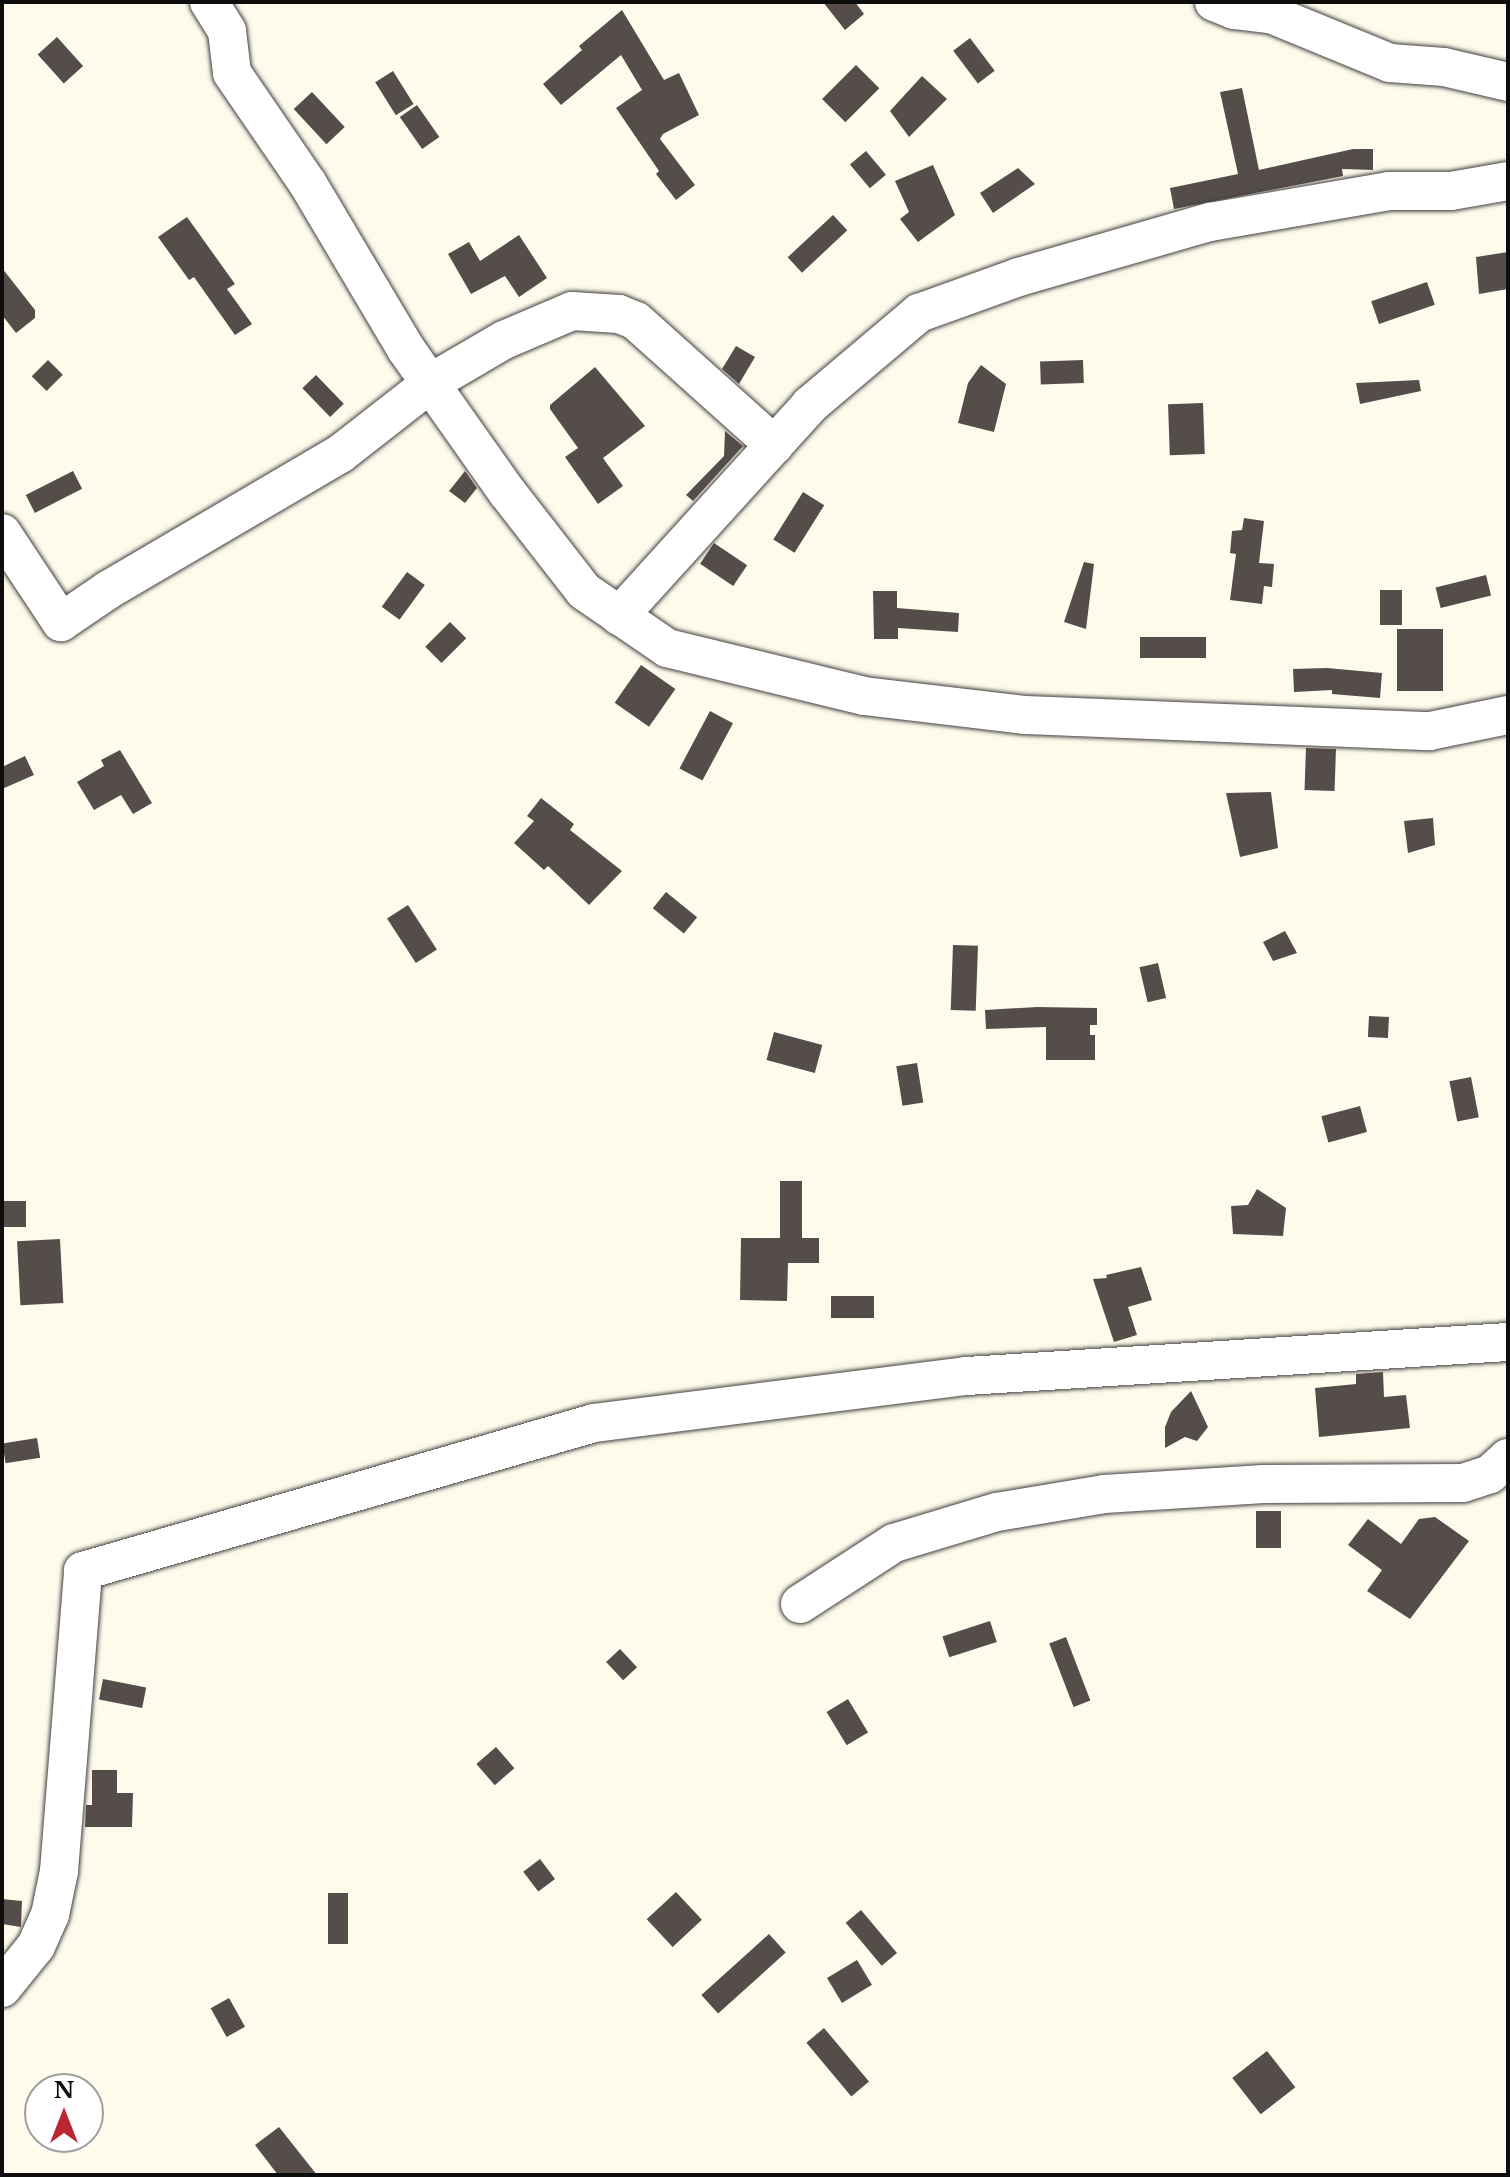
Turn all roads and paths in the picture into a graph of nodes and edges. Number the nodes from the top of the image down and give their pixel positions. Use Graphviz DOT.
graph roads {
  1 [pos="209,2"];
  2 [pos="1214,2"];
  3 [pos="1508,82"];
  4 [pos="1508,181"];
  5 [pos="432,382"];
  6 [pos="774,445"];
  7 [pos="2,533"];
  8 [pos="619,616"];
  9 [pos="1508,715"];
  10 [pos="1508,1342"];
  11 [pos="1508,1458"];
  12 [pos="800,1604"];
  13 [pos="2,1988"];
  1 -- 5 [label="street"];
  2 -- 3 [label="street"];
  4 -- 6 [label="street"];
  5 -- 6 [label="street"];
  5 -- 7 [label="street"];
  5 -- 8 [label="street"];
  6 -- 8 [label="street"];
  8 -- 9 [label="street"];
  10 -- 13 [label="street"];
  11 -- 12 [label="street"];
}
